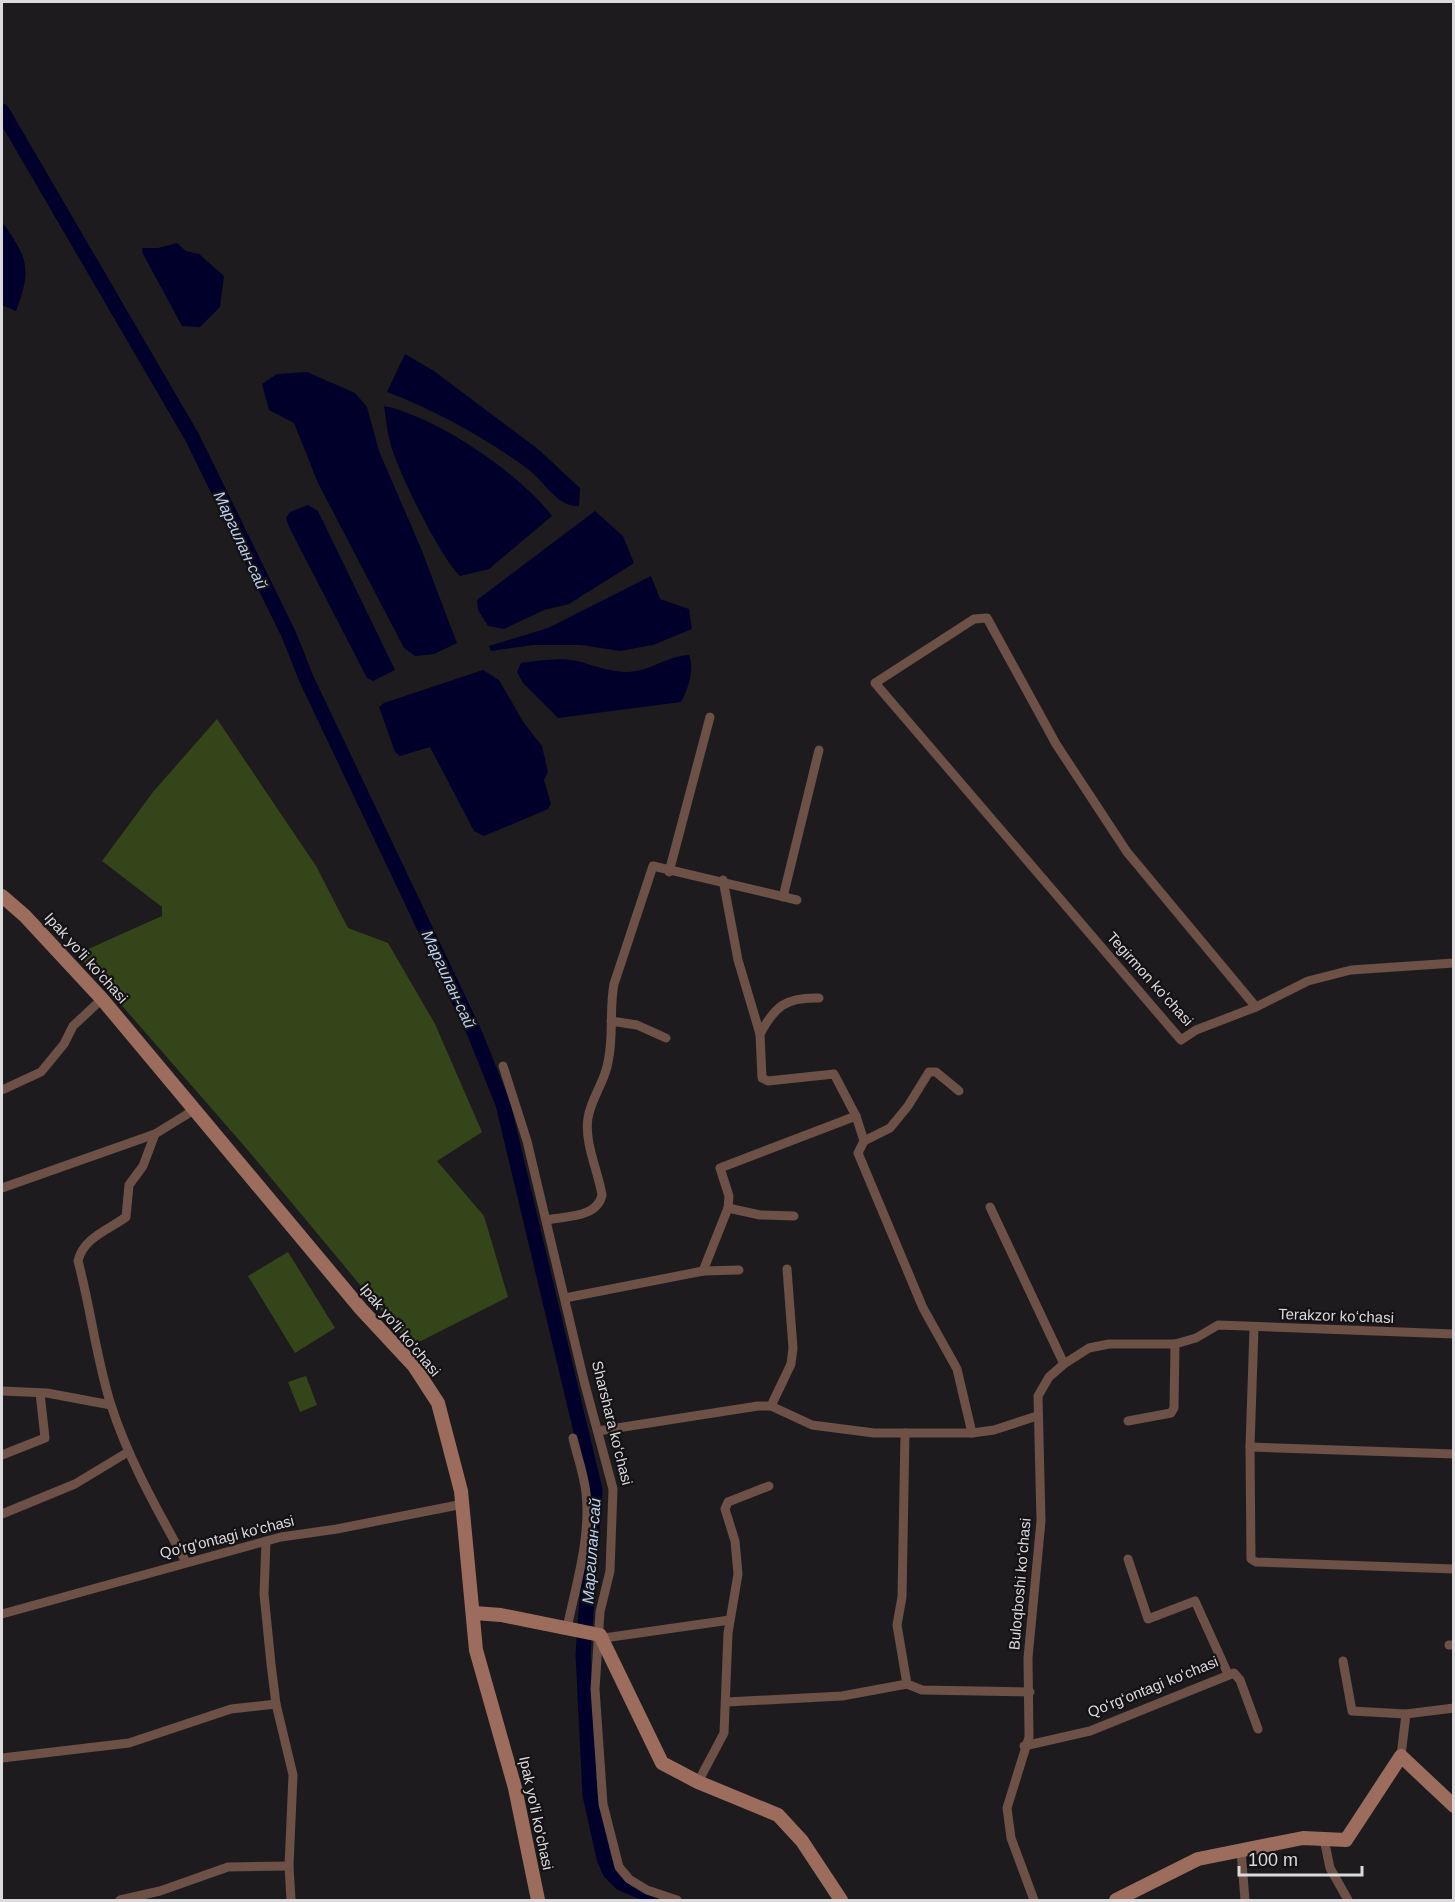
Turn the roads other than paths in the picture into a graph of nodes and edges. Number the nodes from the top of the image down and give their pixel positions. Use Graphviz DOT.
graph roads {
  1 [pos="710,717"];
  2 [pos="819,750"];
  3 [pos="669,872"];
  4 [pos="723,880"];
  5 [pos="2,896"];
  6 [pos="783,897"];
  7 [pos="797,900"];
  8 [pos="1454,963"];
  9 [pos="819,998"];
  10 [pos="102,999"];
  11 [pos="1256,1007"];
  12 [pos="611,1022"];
  13 [pos="760,1034"];
  14 [pos="666,1038"];
  15 [pos="503,1066"];
  16 [pos="2,1090"];
  17 [pos="959,1091"];
  18 [pos="194,1110"];
  19 [pos="856,1116"];
  20 [pos="155,1134"];
  21 [pos="864,1141"];
  22 [pos="2,1188"];
  23 [pos="990,1207"];
  24 [pos="728,1208"];
  25 [pos="794,1216"];
  26 [pos="547,1220"];
  27 [pos="787,1269"];
  28 [pos="739,1270"];
  29 [pos="703,1271"];
  30 [pos="565,1298"];
  31 [pos="1218,1325"];
  32 [pos="1254,1328"];
  33 [pos="1454,1334"];
  34 [pos="1175,1344"];
  35 [pos="1064,1364"];
  36 [pos="2,1391"];
  37 [pos="40,1393"];
  38 [pos="111,1405"];
  39 [pos="771,1406"];
  40 [pos="1037,1416"];
  41 [pos="1128,1420"];
  42 [pos="598,1431"];
  43 [pos="905,1433"];
  44 [pos="972,1433"];
  45 [pos="573,1438"];
  46 [pos="1250,1447"];
  47 [pos="128,1452"];
  48 [pos="1454,1454"];
  49 [pos="2,1455"];
  50 [pos="769,1486"];
  51 [pos="463,1504"];
  52 [pos="2,1514"];
  53 [pos="266,1541"];
  54 [pos="1128,1559"];
  55 [pos="186,1562"];
  56 [pos="1454,1569"];
  57 [pos="474,1613"];
  58 [pos="2,1614"];
  59 [pos="730,1620"];
  60 [pos="567,1628"];
  61 [pos="601,1636"];
  62 [pos="1343,1661"];
  63 [pos="1228,1674"];
  64 [pos="908,1684"];
  65 [pos="1030,1692"];
  66 [pos="727,1702"];
  67 [pos="276,1704"];
  68 [pos="1454,1708"];
  69 [pos="1406,1714"];
  70 [pos="1258,1729"];
  71 [pos="1024,1746"];
  72 [pos="1401,1756"];
  73 [pos="2,1758"];
  74 [pos="698,1782"];
  75 [pos="1454,1806"];
  76 [pos="1324,1839"];
  77 [pos="1241,1850"];
  78 [pos="288,1866"];
  79 [pos="120,1900"];
  80 [pos="291,1900"];
  81 [pos="538,1900"];
  82 [pos="677,1900"];
  83 [pos="841,1900"];
  84 [pos="1034,1900"];
  85 [pos="1116,1900"];
  86 [pos="1245,1900"];
  87 [pos="1348,1900"];
  1 -- 3 [label="street"];
  2 -- 6 [label="street"];
  3 -- 4 [label="street"];
  3 -- 12 [label="street"];
  4 -- 6 [label="street"];
  4 -- 13 [label="street"];
  5 -- 10 [label="main road, Ipak yo'li ko'chasi"];
  6 -- 7 [label="street"];
  8 -- 11 [label="street"];
  9 -- 13 [label="street"];
  10 -- 16 [label="street"];
  10 -- 18 [label="main road, Ipak yo'li ko'chasi"];
  11 -- 11 [label="street, Tegirmon koʻchasi"];
  12 -- 14 [label="street"];
  12 -- 26 [label="street"];
  13 -- 19 [label="street"];
  15 -- 26 [label="street, Sharshara koʻchasi"];
  17 -- 21 [label="street"];
  18 -- 20 [label="street"];
  18 -- 51 [label="main road, Ipak yo'li ko'chasi"];
  19 -- 21 [label="street"];
  19 -- 24 [label="street"];
  20 -- 22 [label="street"];
  20 -- 38 [label="street"];
  21 -- 44 [label="street"];
  23 -- 35 [label="street"];
  24 -- 25 [label="street"];
  24 -- 29 [label="street"];
  26 -- 30 [label="street, Sharshara koʻchasi"];
  27 -- 39 [label="street"];
  28 -- 29 [label="street"];
  29 -- 30 [label="street"];
  30 -- 42 [label="street, Sharshara koʻchasi"];
  31 -- 32 [label="street, Terakzor koʻchasi"];
  31 -- 34 [label="street, Buloqboshi koʻchasi"];
  32 -- 33 [label="street, Terakzor koʻchasi"];
  32 -- 46 [label="street"];
  34 -- 35 [label="street, Buloqboshi koʻchasi"];
  34 -- 41 [label="street"];
  35 -- 40 [label="street, Buloqboshi koʻchasi"];
  36 -- 37 [label="street"];
  37 -- 38 [label="street"];
  37 -- 49 [label="street"];
  38 -- 47 [label="street"];
  39 -- 42 [label="street"];
  39 -- 43 [label="street"];
  40 -- 44 [label="street"];
  40 -- 65 [label="street, Buloqboshi koʻchasi"];
  42 -- 61 [label="street, Sharshara koʻchasi"];
  43 -- 44 [label="street"];
  43 -- 64 [label="street"];
  45 -- 60 [label="street"];
  46 -- 48 [label="street"];
  46 -- 56 [label="street"];
  47 -- 52 [label="street"];
  47 -- 55 [label="street"];
  50 -- 59 [label="street"];
  51 -- 53 [label="street, Qo'rg'ontagi ko'chasi"];
  51 -- 57 [label="main road, Ipak yo'li ko'chasi"];
  53 -- 55 [label="street, Qo'rg'ontagi ko'chasi"];
  53 -- 67 [label="street"];
  54 -- 63 [label="street"];
  55 -- 58 [label="street, Qo'rg'ontagi ko'chasi"];
  57 -- 60 [label="main road"];
  57 -- 81 [label="main road, Ipak yo'li ko'chasi"];
  59 -- 61 [label="street"];
  59 -- 66 [label="street"];
  60 -- 61 [label="main road"];
  61 -- 74 [label="main road, Sharshara koʻchasi"];
  61 -- 82 [label="street"];
  62 -- 69 [label="street"];
  63 -- 70 [label="street, Qoʻrgʻontagi koʻchasi"];
  63 -- 71 [label="street, Qoʻrgʻontagi koʻchasi"];
  64 -- 65 [label="street"];
  64 -- 66 [label="street"];
  65 -- 71 [label="street, Buloqboshi koʻchasi"];
  66 -- 74 [label="street"];
  67 -- 73 [label="street"];
  67 -- 78 [label="street"];
  68 -- 69 [label="street"];
  69 -- 72 [label="street"];
  71 -- 84 [label="street, Buloqboshi koʻchasi"];
  72 -- 75 [label="main road"];
  72 -- 76 [label="main road"];
  74 -- 83 [label="main road, Sharshara koʻchasi"];
  76 -- 77 [label="main road"];
  76 -- 87 [label="street"];
  77 -- 85 [label="main road"];
  77 -- 86 [label="street"];
  78 -- 79 [label="street"];
  78 -- 80 [label="street"];
}
